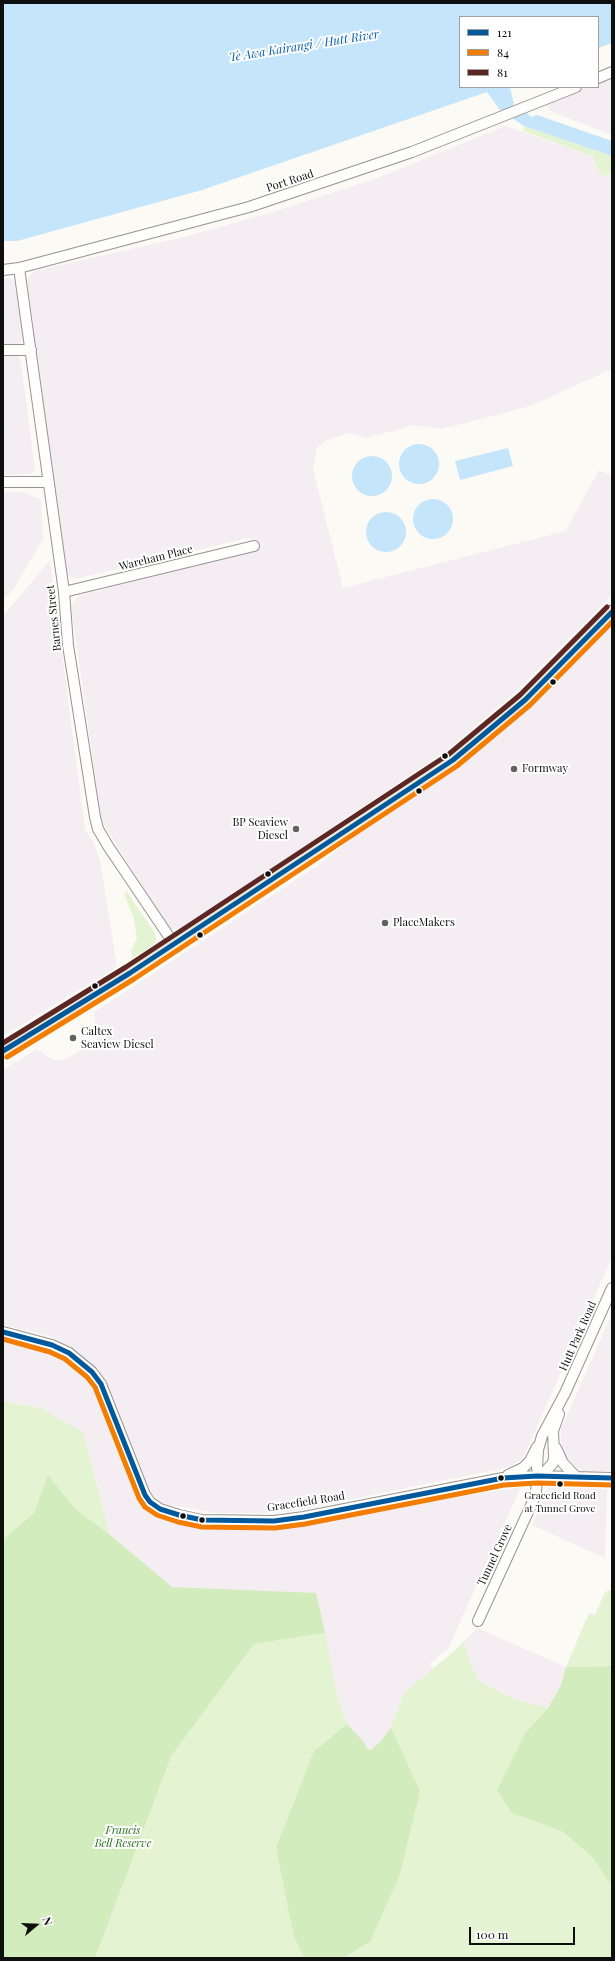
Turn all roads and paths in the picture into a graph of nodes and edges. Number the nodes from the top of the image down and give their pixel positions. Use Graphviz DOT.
graph roads {
  1 [pos="612,72"];
  2 [pos="599,78"];
  3 [pos="573,88"];
  4 [pos="19,268"];
  5 [pos="3,270"];
  6 [pos="3,350"];
  7 [pos="31,350"];
  8 [pos="3,482"];
  9 [pos="48,482"];
  10 [pos="254,546"];
  11 [pos="64,592"];
  12 [pos="612,612"];
  13 [pos="174,944"];
  14 [pos="3,1051"];
  15 [pos="612,1288"];
  16 [pos="3,1332"];
  17 [pos="565,1393"];
  18 [pos="554,1440"];
  19 [pos="539,1444"];
  20 [pos="539,1476"];
  21 [pos="502,1478"];
  22 [pos="577,1478"];
  23 [pos="612,1478"];
  24 [pos="478,1621"];
  1 -- 2 [label="street"];
  3 -- 4 [label="street, Port Road"];
  4 -- 5 [label="street, Port Road"];
  4 -- 7 [label="street, Barnes Street"];
  6 -- 7 [label="street"];
  7 -- 9 [label="street, Barnes Street"];
  8 -- 9 [label="street"];
  9 -- 11 [label="street, Barnes Street"];
  10 -- 11 [label="street, Wareham Place"];
  11 -- 13 [label="street, Barnes Street"];
  12 -- 13 [label="main road"];
  13 -- 14 [label="main road"];
  15 -- 17 [label="street, Hutt Park Road"];
  16 -- 21 [label="street, Gracefield Road"];
  17 -- 18 [label="street, Hutt Park Road"];
  17 -- 19 [label="street, Hutt Park Road"];
  18 -- 20 [label="street, Hutt Park Road"];
  18 -- 22 [label="street, Hutt Park Road"];
  19 -- 20 [label="street, Hutt Park Road"];
  19 -- 21 [label="street, Hutt Park Road"];
  20 -- 21 [label="street, Gracefield Road"];
  20 -- 22 [label="street, Gracefield Road"];
  20 -- 24 [label="street, Tunnel Grove"];
  22 -- 23 [label="street, Gracefield Road"];
}
